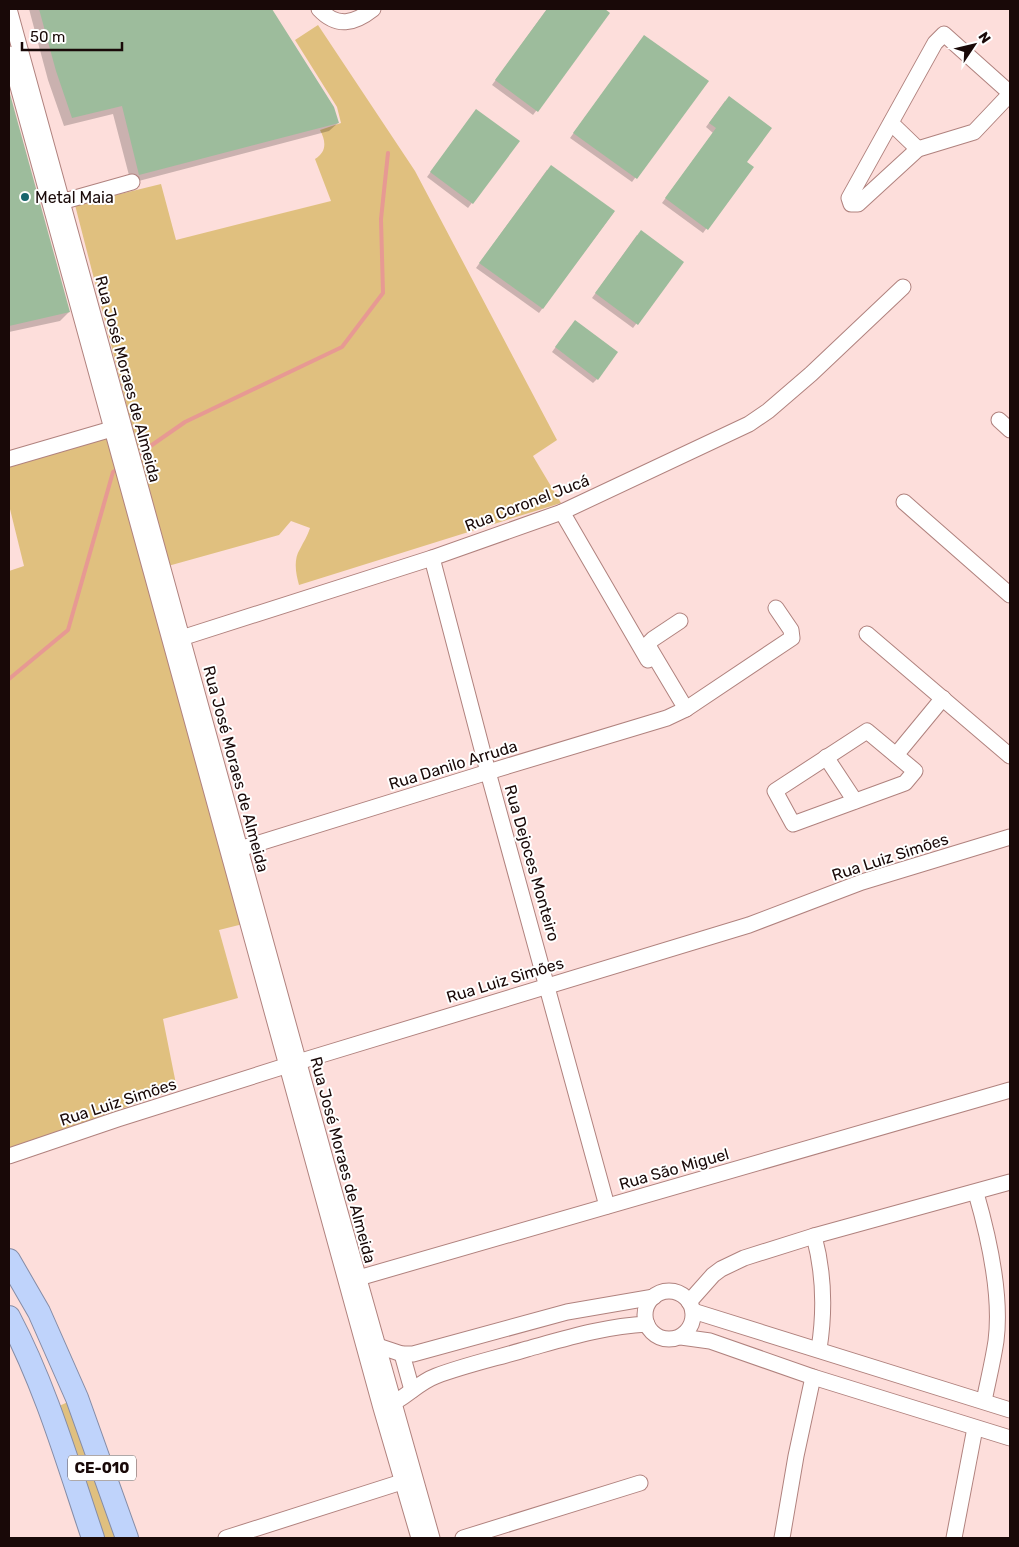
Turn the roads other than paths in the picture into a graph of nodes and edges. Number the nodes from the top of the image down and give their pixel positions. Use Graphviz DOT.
graph roads {
  1 [pos="9,9"];
  2 [pos="320,9"];
  3 [pos="373,9"];
  4 [pos="9,54"];
  5 [pos="21,77"];
  6 [pos="1010,94"];
  7 [pos="891,123"];
  8 [pos="918,149"];
  9 [pos="132,182"];
  10 [pos="55,193"];
  11 [pos="903,288"];
  12 [pos="117,427"];
  13 [pos="9,459"];
  14 [pos="904,502"];
  15 [pos="562,512"];
  16 [pos="432,558"];
  17 [pos="1010,595"];
  18 [pos="776,608"];
  19 [pos="680,620"];
  20 [pos="867,634"];
  21 [pos="176,640"];
  22 [pos="942,698"];
  23 [pos="683,711"];
  24 [pos="896,755"];
  25 [pos="1010,756"];
  26 [pos="826,757"];
  27 [pos="488,772"];
  28 [pos="855,802"];
  29 [pos="1010,837"];
  30 [pos="234,851"];
  31 [pos="548,985"];
  32 [pos="293,1064"];
  33 [pos="1010,1090"];
  34 [pos="9,1156"];
  35 [pos="1010,1182"];
  36 [pos="976,1193"];
  37 [pos="607,1206"];
  38 [pos="814,1236"];
  39 [pos="9,1260"];
  40 [pos="352,1279"];
  41 [pos="654,1297"];
  42 [pos="691,1307"];
  43 [pos="9,1317"];
  44 [pos="543,1319"];
  45 [pos="647,1324"];
  46 [pos="485,1334"];
  47 [pos="681,1337"];
  48 [pos="550,1343"];
  49 [pos="378,1346"];
  50 [pos="819,1349"];
  51 [pos="402,1354"];
  52 [pos="492,1359"];
  53 [pos="813,1377"];
  54 [pos="412,1390"];
  55 [pos="984,1401"];
  56 [pos="388,1405"];
  57 [pos="1010,1410"];
  58 [pos="976,1428"];
  59 [pos="1010,1438"];
  60 [pos="409,1480"];
  61 [pos="640,1484"];
  62 [pos="93,1538"];
  63 [pos="127,1538"];
  64 [pos="226,1538"];
  65 [pos="419,1538"];
  66 [pos="432,1538"];
  67 [pos="463,1538"];
  68 [pos="782,1538"];
  69 [pos="954,1538"];
  1 -- 5 [label="street, Rua José Moraes de Almeida"];
  2 -- 3 [label="street"];
  4 -- 5 [label="street, Rua José Moraes de Almeida"];
  5 -- 10 [label="street, Rua José Moraes de Almeida"];
  6 -- 7 [label="street"];
  6 -- 8 [label="street"];
  7 -- 8 [label="street"];
  7 -- 8 [label="street"];
  9 -- 10 [label="street"];
  10 -- 12 [label="street, Rua José Moraes de Almeida"];
  11 -- 15 [label="street, Rua Coronel Jucá"];
  12 -- 13 [label="street"];
  12 -- 21 [label="street, Rua José Moraes de Almeida"];
  14 -- 17 [label="street"];
  15 -- 16 [label="street, Rua Coronel Jucá"];
  15 -- 23 [label="street"];
  16 -- 21 [label="street, Rua Coronel Jucá"];
  16 -- 27 [label="street, Rua Dejoces Monteiro"];
  18 -- 23 [label="street, Rua Danilo Arruda"];
  19 -- 23 [label="street"];
  20 -- 22 [label="street"];
  21 -- 30 [label="street, Rua José Moraes de Almeida"];
  22 -- 24 [label="street"];
  22 -- 25 [label="street"];
  23 -- 27 [label="street, Rua Danilo Arruda"];
  24 -- 26 [label="street"];
  24 -- 28 [label="street"];
  26 -- 28 [label="street"];
  26 -- 28 [label="street"];
  27 -- 30 [label="street, Rua Danilo Arruda"];
  27 -- 31 [label="street, Rua Dejoces Monteiro"];
  29 -- 31 [label="street, Rua Luiz Simões"];
  30 -- 32 [label="street, Rua José Moraes de Almeida"];
  31 -- 32 [label="street, Rua Luiz Simões"];
  31 -- 37 [label="street, Rua Dejoces Monteiro"];
  32 -- 34 [label="street, Rua Luiz Simões"];
  32 -- 40 [label="street, Rua José Moraes de Almeida"];
  33 -- 37 [label="street, Rua São Miguel"];
  35 -- 36 [label="street"];
  36 -- 38 [label="street"];
  36 -- 55 [label="street"];
  37 -- 40 [label="street, Rua São Miguel"];
  38 -- 42 [label="street"];
  38 -- 50 [label="street"];
  39 -- 63 [label="highway, CE-010"];
  40 -- 49 [label="street, Rua José Moraes de Almeida"];
  40 -- 56 [label="street, Rua José Moraes de Almeida"];
  41 -- 42 [label="street"];
  41 -- 44 [label="street"];
  41 -- 45 [label="street"];
  42 -- 47 [label="street"];
  42 -- 50 [label="street"];
  43 -- 62 [label="highway, CE-010"];
  44 -- 46 [label="street"];
  44 -- 48 [label="street"];
  45 -- 47 [label="street"];
  45 -- 48 [label="street"];
  46 -- 51 [label="street"];
  46 -- 52 [label="street"];
  47 -- 53 [label="street"];
  48 -- 52 [label="street"];
  49 -- 51 [label="street"];
  49 -- 56 [label="street, Rua José Moraes de Almeida"];
  50 -- 55 [label="street"];
  51 -- 54 [label="street"];
  52 -- 54 [label="street"];
  53 -- 58 [label="street"];
  53 -- 68 [label="street"];
  54 -- 56 [label="street"];
  55 -- 57 [label="street"];
  56 -- 60 [label="street, Rua José Moraes de Almeida"];
  58 -- 59 [label="street"];
  58 -- 69 [label="street"];
  60 -- 64 [label="street"];
  60 -- 65 [label="street, Rua José Moraes de Almeida"];
  60 -- 66 [label="street, Rua José Moraes de Almeida"];
  61 -- 67 [label="street"];
}
